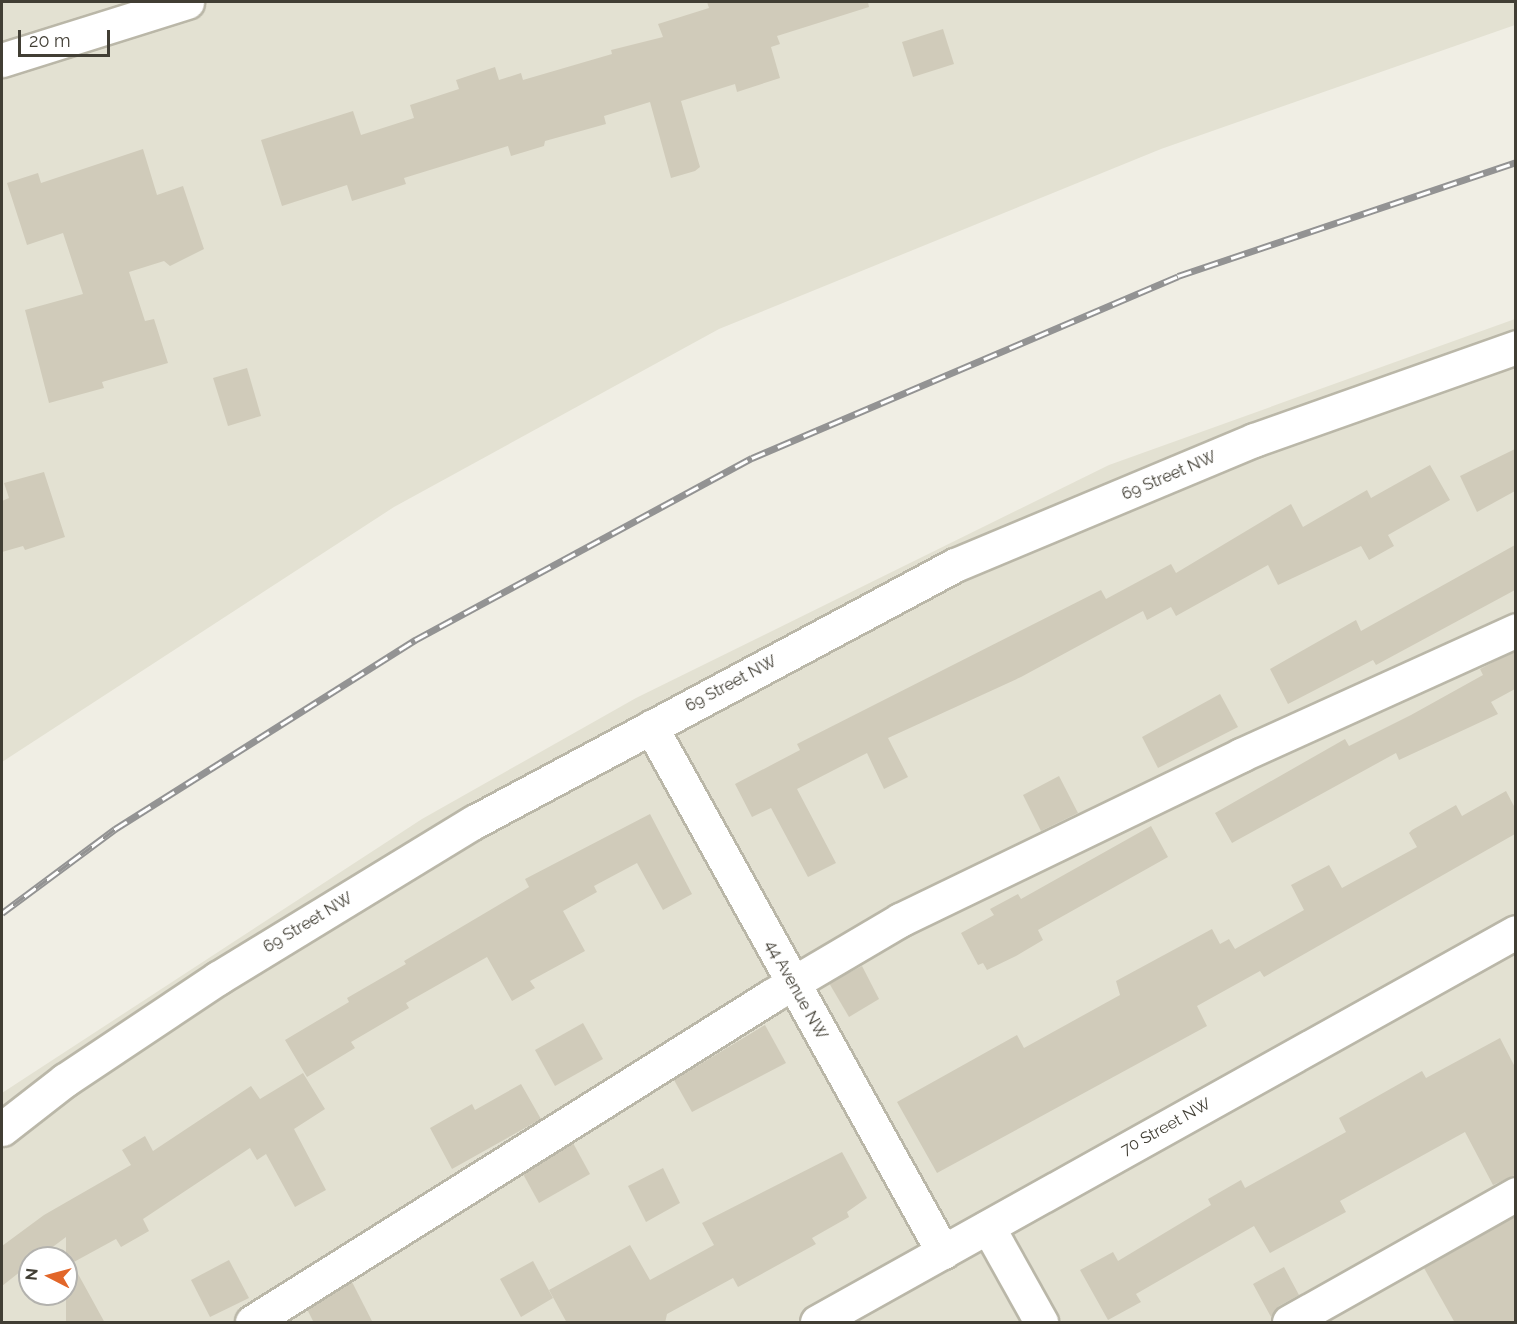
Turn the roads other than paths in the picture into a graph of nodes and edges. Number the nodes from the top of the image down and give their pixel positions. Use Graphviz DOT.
graph roads {
  1 [pos="187,2"];
  2 [pos="2,60"];
  3 [pos="1515,347"];
  4 [pos="1515,630"];
  5 [pos="651,727"];
  6 [pos="1515,932"];
  7 [pos="792,984"];
  8 [pos="2,1129"];
  9 [pos="1515,1194"];
  10 [pos="988,1227"];
  11 [pos="943,1252"];
  12 [pos="252,1323"];
  13 [pos="817,1323"];
  14 [pos="1041,1323"];
  15 [pos="1289,1323"];
  1 -- 2 [label="street"];
  3 -- 5 [label="street, 69 Street NW"];
  4 -- 7 [label="street"];
  5 -- 7 [label="street, 44 Avenue NW"];
  5 -- 8 [label="street, 69 Street NW"];
  6 -- 10 [label="street, 70 Street NW"];
  7 -- 11 [label="street, 44 Avenue NW"];
  7 -- 12 [label="street"];
  9 -- 15 [label="street"];
  10 -- 11 [label="street, 70 Street NW"];
  10 -- 14 [label="street"];
  11 -- 13 [label="street, 70 Street NW"];
}
